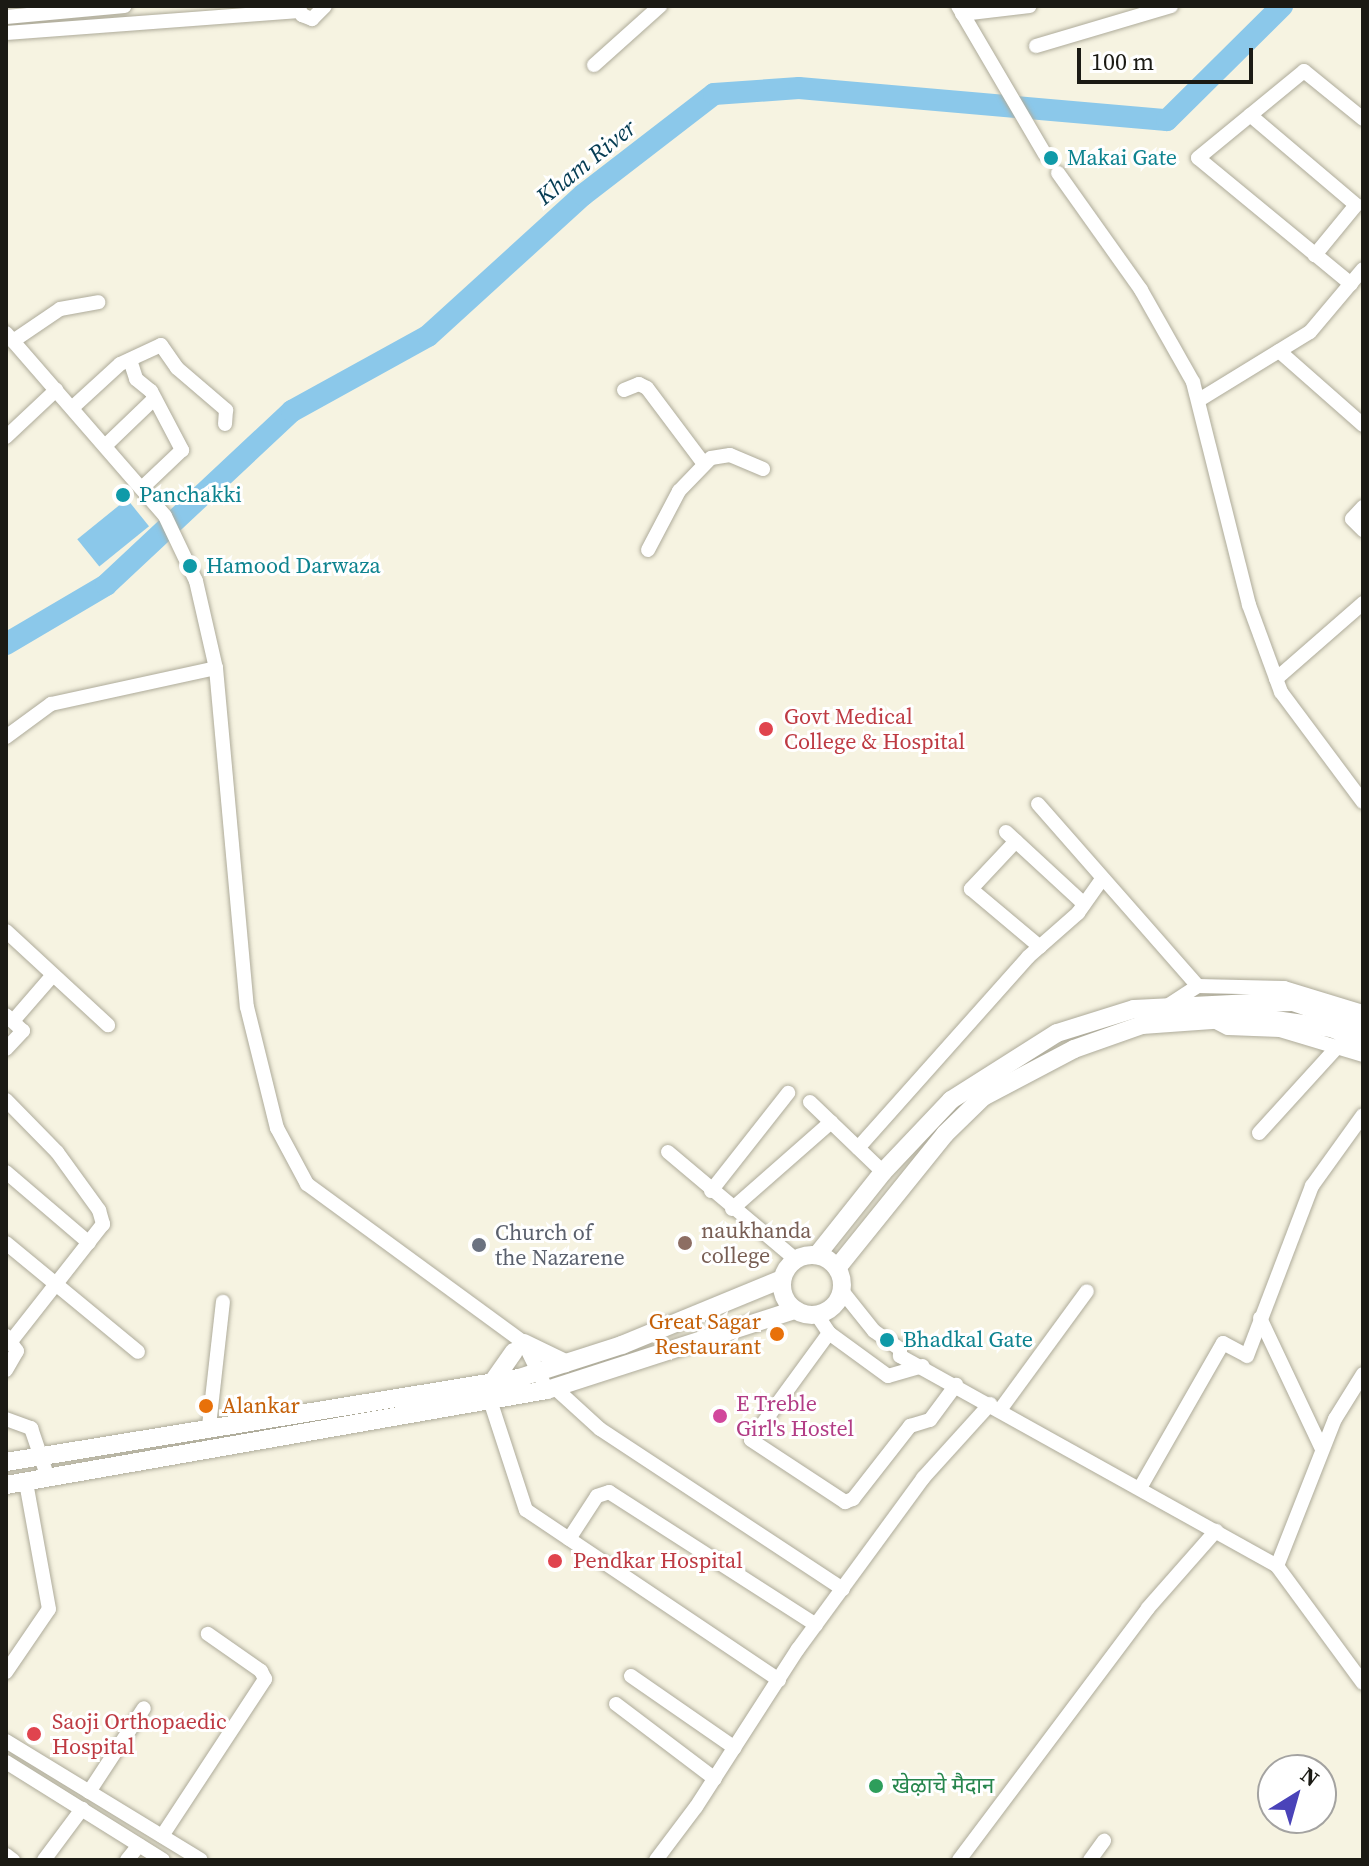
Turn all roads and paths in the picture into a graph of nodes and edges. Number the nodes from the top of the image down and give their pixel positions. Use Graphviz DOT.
graph roads {
  1 [pos="123,6"];
  2 [pos="325,6"];
  3 [pos="660,6"];
  4 [pos="1030,6"];
  5 [pos="1171,6"];
  6 [pos="298,8"];
  7 [pos="960,10"];
  8 [pos="6,17"];
  9 [pos="125,23"];
  10 [pos="6,33"];
  11 [pos="1036,46"];
  12 [pos="594,65"];
  13 [pos="1250,115"];
  14 [pos="1363,119"];
  15 [pos="1045,154"];
  16 [pos="1058,173"];
  17 [pos="1315,255"];
  18 [pos="1363,269"];
  19 [pos="1351,284"];
  20 [pos="98,302"];
  21 [pos="10,337"];
  22 [pos="1279,351"];
  23 [pos="130,360"];
  24 [pos="56,390"];
  25 [pos="624,390"];
  26 [pos="153,400"];
  27 [pos="1199,400"];
  28 [pos="72,408"];
  29 [pos="225,424"];
  30 [pos="1363,425"];
  31 [pos="6,437"];
  32 [pos="105,446"];
  33 [pos="704,464"];
  34 [pos="763,469"];
  35 [pos="142,488"];
  36 [pos="1363,507"];
  37 [pos="1363,530"];
  38 [pos="648,550"];
  39 [pos="1363,603"];
  40 [pos="216,668"];
  41 [pos="1276,679"];
  42 [pos="6,737"];
  43 [pos="1363,802"];
  44 [pos="1038,804"];
  45 [pos="1102,879"];
  46 [pos="1084,904"];
  47 [pos="6,931"];
  48 [pos="1040,947"];
  49 [pos="53,975"];
  50 [pos="1198,986"];
  51 [pos="1167,1006"];
  52 [pos="1363,1012"];
  53 [pos="9,1018"];
  54 [pos="1216,1022"];
  55 [pos="108,1025"];
  56 [pos="1363,1026"];
  57 [pos="1363,1041"];
  58 [pos="1339,1045"];
  59 [pos="6,1049"];
  60 [pos="1363,1055"];
  61 [pos="788,1093"];
  62 [pos="6,1100"];
  63 [pos="810,1102"];
  64 [pos="1363,1115"];
  65 [pos="831,1122"];
  66 [pos="1259,1133"];
  67 [pos="858,1148"];
  68 [pos="668,1152"];
  69 [pos="6,1172"];
  70 [pos="883,1172"];
  71 [pos="711,1191"];
  72 [pos="732,1209"];
  73 [pos="6,1243"];
  74 [pos="89,1243"];
  75 [pos="817,1255"];
  76 [pos="795,1259"];
  77 [pos="837,1268"];
  78 [pos="782,1279"];
  79 [pos="58,1283"];
  80 [pos="842,1291"];
  81 [pos="1087,1291"];
  82 [pos="223,1302"];
  83 [pos="795,1310"];
  84 [pos="817,1315"];
  85 [pos="1260,1318"];
  86 [pos="829,1333"];
  87 [pos="9,1338"];
  88 [pos="519,1347"];
  89 [pos="138,1352"];
  90 [pos="565,1363"];
  91 [pos="923,1366"];
  92 [pos="6,1370"];
  93 [pos="1363,1374"];
  94 [pos="548,1383"];
  95 [pos="956,1385"];
  96 [pos="520,1387"];
  97 [pos="489,1390"];
  98 [pos="995,1407"];
  99 [pos="6,1419"];
  100 [pos="209,1426"];
  101 [pos="1322,1449"];
  102 [pos="43,1455"];
  103 [pos="6,1462"];
  104 [pos="48,1478"];
  105 [pos="26,1482"];
  106 [pos="6,1485"];
  107 [pos="1140,1488"];
  108 [pos="1216,1531"];
  109 [pos="569,1539"];
  110 [pos="1277,1566"];
  111 [pos="843,1589"];
  112 [pos="816,1625"];
  113 [pos="208,1634"];
  114 [pos="6,1672"];
  115 [pos="631,1676"];
  116 [pos="779,1680"];
  117 [pos="1363,1683"];
  118 [pos="616,1704"];
  119 [pos="144,1708"];
  120 [pos="6,1742"];
  121 [pos="735,1748"];
  122 [pos="6,1762"];
  123 [pos="715,1779"];
  124 [pos="89,1792"];
  125 [pos="82,1809"];
  126 [pos="162,1836"];
  127 [pos="1104,1841"];
  128 [pos="139,1845"];
  129 [pos="6,1855"];
  130 [pos="961,1859"];
  131 [pos="13,1860"];
  132 [pos="44,1860"];
  133 [pos="127,1860"];
  134 [pos="163,1860"];
  135 [pos="201,1860"];
  136 [pos="656,1860"];
  137 [pos="1090,1860"];
  1 -- 8 [label="street"];
  1 -- 9 [label="street"];
  2 -- 6 [label="street"];
  3 -- 12 [label="street"];
  4 -- 7 [label="street"];
  5 -- 11 [label="street"];
  6 -- 9 [label="street"];
  7 -- 15 [label="street"];
  9 -- 10 [label="street"];
  13 -- 14 [label="street"];
  13 -- 17 [label="street"];
  13 -- 17 [label="street"];
  16 -- 27 [label="street"];
  17 -- 19 [label="street"];
  18 -- 19 [label="street"];
  19 -- 22 [label="street"];
  20 -- 21 [label="street"];
  21 -- 24 [label="street"];
  22 -- 27 [label="street"];
  22 -- 30 [label="street"];
  23 -- 26 [label="street"];
  23 -- 28 [label="street"];
  23 -- 29 [label="street"];
  24 -- 28 [label="street"];
  24 -- 31 [label="street"];
  25 -- 33 [label="street"];
  26 -- 32 [label="street"];
  26 -- 35 [label="street"];
  27 -- 41 [label="street"];
  28 -- 32 [label="street"];
  32 -- 35 [label="street"];
  33 -- 34 [label="street"];
  33 -- 38 [label="street"];
  35 -- 40 [label="street"];
  36 -- 37 [label="street"];
  39 -- 41 [label="street"];
  40 -- 42 [label="street"];
  40 -- 88 [label="street"];
  41 -- 43 [label="street"];
  44 -- 45 [label="street"];
  45 -- 46 [label="street"];
  45 -- 50 [label="street"];
  46 -- 48 [label="street"];
  46 -- 48 [label="street"];
  47 -- 49 [label="street"];
  48 -- 67 [label="street"];
  49 -- 53 [label="street"];
  49 -- 55 [label="street"];
  50 -- 51 [label="street"];
  50 -- 52 [label="street"];
  51 -- 56 [label="main road"];
  51 -- 70 [label="main road"];
  53 -- 59 [label="street"];
  54 -- 57 [label="main road"];
  54 -- 58 [label="street"];
  54 -- 77 [label="main road"];
  58 -- 60 [label="street"];
  58 -- 66 [label="street"];
  61 -- 71 [label="street"];
  62 -- 74 [label="street"];
  63 -- 65 [label="street"];
  64 -- 85 [label="street"];
  65 -- 67 [label="street"];
  65 -- 72 [label="street"];
  67 -- 70 [label="street"];
  68 -- 71 [label="street"];
  69 -- 74 [label="street"];
  70 -- 75 [label="main road"];
  71 -- 72 [label="street"];
  72 -- 76 [label="street"];
  73 -- 79 [label="street"];
  74 -- 79 [label="street"];
  75 -- 76 [label="main road"];
  75 -- 77 [label="main road"];
  76 -- 78 [label="main road"];
  77 -- 80 [label="main road"];
  78 -- 83 [label="main road"];
  78 -- 90 [label="main road"];
  79 -- 87 [label="street"];
  79 -- 89 [label="street"];
  80 -- 84 [label="main road"];
  80 -- 91 [label="street"];
  81 -- 98 [label="street"];
  82 -- 100 [label="street"];
  83 -- 84 [label="main road"];
  83 -- 94 [label="main road"];
  84 -- 86 [label="street"];
  85 -- 101 [label="street"];
  85 -- 107 [label="street"];
  86 -- 91 [label="street"];
  86 -- 95 [label="street"];
  87 -- 92 [label="street"];
  88 -- 90 [label="main road"];
  88 -- 94 [label="street"];
  88 -- 96 [label="street"];
  88 -- 97 [label="main road"];
  90 -- 94 [label="main road"];
  91 -- 95 [label="street"];
  93 -- 101 [label="street"];
  94 -- 96 [label="main road"];
  94 -- 111 [label="street"];
  95 -- 98 [label="street"];
  96 -- 97 [label="main road"];
  97 -- 100 [label="main road"];
  97 -- 104 [label="main road"];
  97 -- 109 [label="street"];
  98 -- 107 [label="street"];
  98 -- 111 [label="street"];
  99 -- 102 [label="street"];
  100 -- 102 [label="main road"];
  101 -- 110 [label="street"];
  102 -- 103 [label="main road"];
  102 -- 104 [label="street"];
  104 -- 105 [label="main road"];
  105 -- 106 [label="main road"];
  105 -- 114 [label="street"];
  107 -- 108 [label="street"];
  108 -- 110 [label="street"];
  108 -- 130 [label="street"];
  109 -- 112 [label="street"];
  109 -- 116 [label="street"];
  110 -- 117 [label="street"];
  111 -- 112 [label="street"];
  112 -- 116 [label="street"];
  113 -- 126 [label="street"];
  115 -- 121 [label="street"];
  116 -- 121 [label="street"];
  118 -- 123 [label="street"];
  119 -- 124 [label="street"];
  120 -- 124 [label="street"];
  121 -- 123 [label="street"];
  122 -- 125 [label="street"];
  123 -- 136 [label="street"];
  124 -- 126 [label="street"];
  125 -- 128 [label="street"];
  125 -- 132 [label="street"];
  126 -- 135 [label="street"];
  127 -- 137 [label="street"];
  128 -- 133 [label="street"];
  128 -- 134 [label="street"];
  129 -- 131 [label="street"];
}
